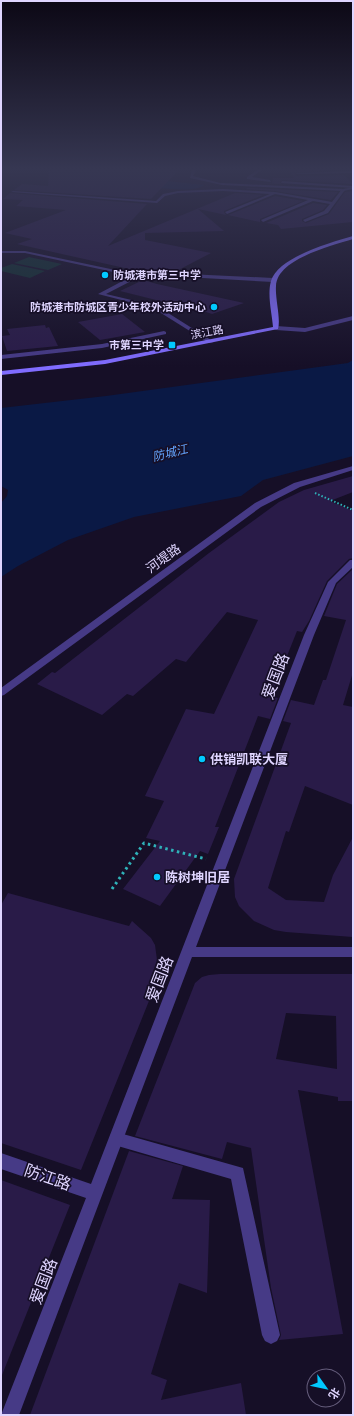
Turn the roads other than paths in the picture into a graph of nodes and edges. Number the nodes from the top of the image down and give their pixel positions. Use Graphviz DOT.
graph roads {
  1 [pos="353,237"];
  2 [pos="1,252"];
  3 [pos="187,276"];
  4 [pos="273,280"];
  5 [pos="353,318"];
  6 [pos="276,328"];
  7 [pos="164,333"];
  8 [pos="211,342"];
  9 [pos="1,357"];
  10 [pos="1,374"];
  11 [pos="353,468"];
  12 [pos="353,562"];
  13 [pos="1,693"];
  14 [pos="188,952"];
  15 [pos="353,952"];
  16 [pos="116,1139"];
  17 [pos="1,1161"];
  18 [pos="95,1193"];
  19 [pos="271,1335"];
  20 [pos="10,1415"];
  1 -- 4 [label="street"];
  2 -- 8 [label="street"];
  3 -- 4 [label="street"];
  4 -- 6 [label="street"];
  5 -- 6 [label="street"];
  6 -- 8 [label="street, 滨江路"];
  7 -- 9 [label="street"];
  8 -- 10 [label="street, 滨江路"];
  11 -- 13 [label="street, 河堤路"];
  12 -- 14 [label="street, 爱国路"];
  14 -- 15 [label="street"];
  14 -- 16 [label="street, 爱国路"];
  16 -- 18 [label="street, 爱国路"];
  16 -- 19 [label="street"];
  17 -- 18 [label="street, 防江路"];
  18 -- 20 [label="street, 爱国路"];
}
